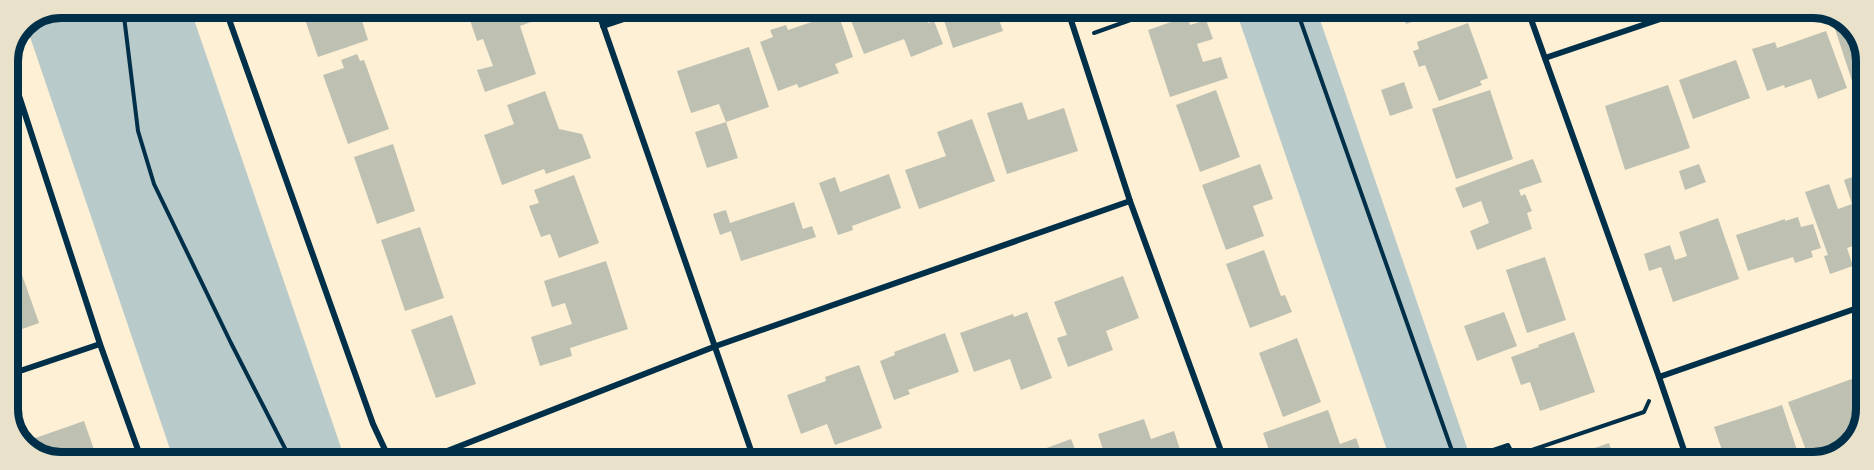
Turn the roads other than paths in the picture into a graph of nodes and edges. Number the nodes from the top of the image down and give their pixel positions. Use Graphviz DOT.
graph roads {
  1 [pos="229,18"];
  2 [pos="600,18"];
  3 [pos="627,18"];
  4 [pos="1071,18"];
  5 [pos="1531,18"];
  6 [pos="1663,18"];
  7 [pos="603,26"];
  8 [pos="1545,58"];
  9 [pos="18,93"];
  10 [pos="1130,201"];
  11 [pos="1856,308"];
  12 [pos="100,344"];
  13 [pos="716,346"];
  14 [pos="18,372"];
  15 [pos="1659,377"];
  16 [pos="139,452"];
  17 [pos="386,452"];
  18 [pos="445,452"];
  19 [pos="752,452"];
  20 [pos="1221,452"];
  21 [pos="1685,452"];
  1 -- 17 [label="street"];
  2 -- 7 [label="street"];
  3 -- 7 [label="street"];
  4 -- 10 [label="street"];
  5 -- 8 [label="street"];
  6 -- 8 [label="street"];
  7 -- 13 [label="street"];
  8 -- 15 [label="street"];
  9 -- 12 [label="street"];
  10 -- 13 [label="street"];
  10 -- 20 [label="street"];
  11 -- 15 [label="street"];
  12 -- 14 [label="street"];
  12 -- 16 [label="street"];
  13 -- 18 [label="street"];
  13 -- 19 [label="street"];
  15 -- 21 [label="street"];
}
